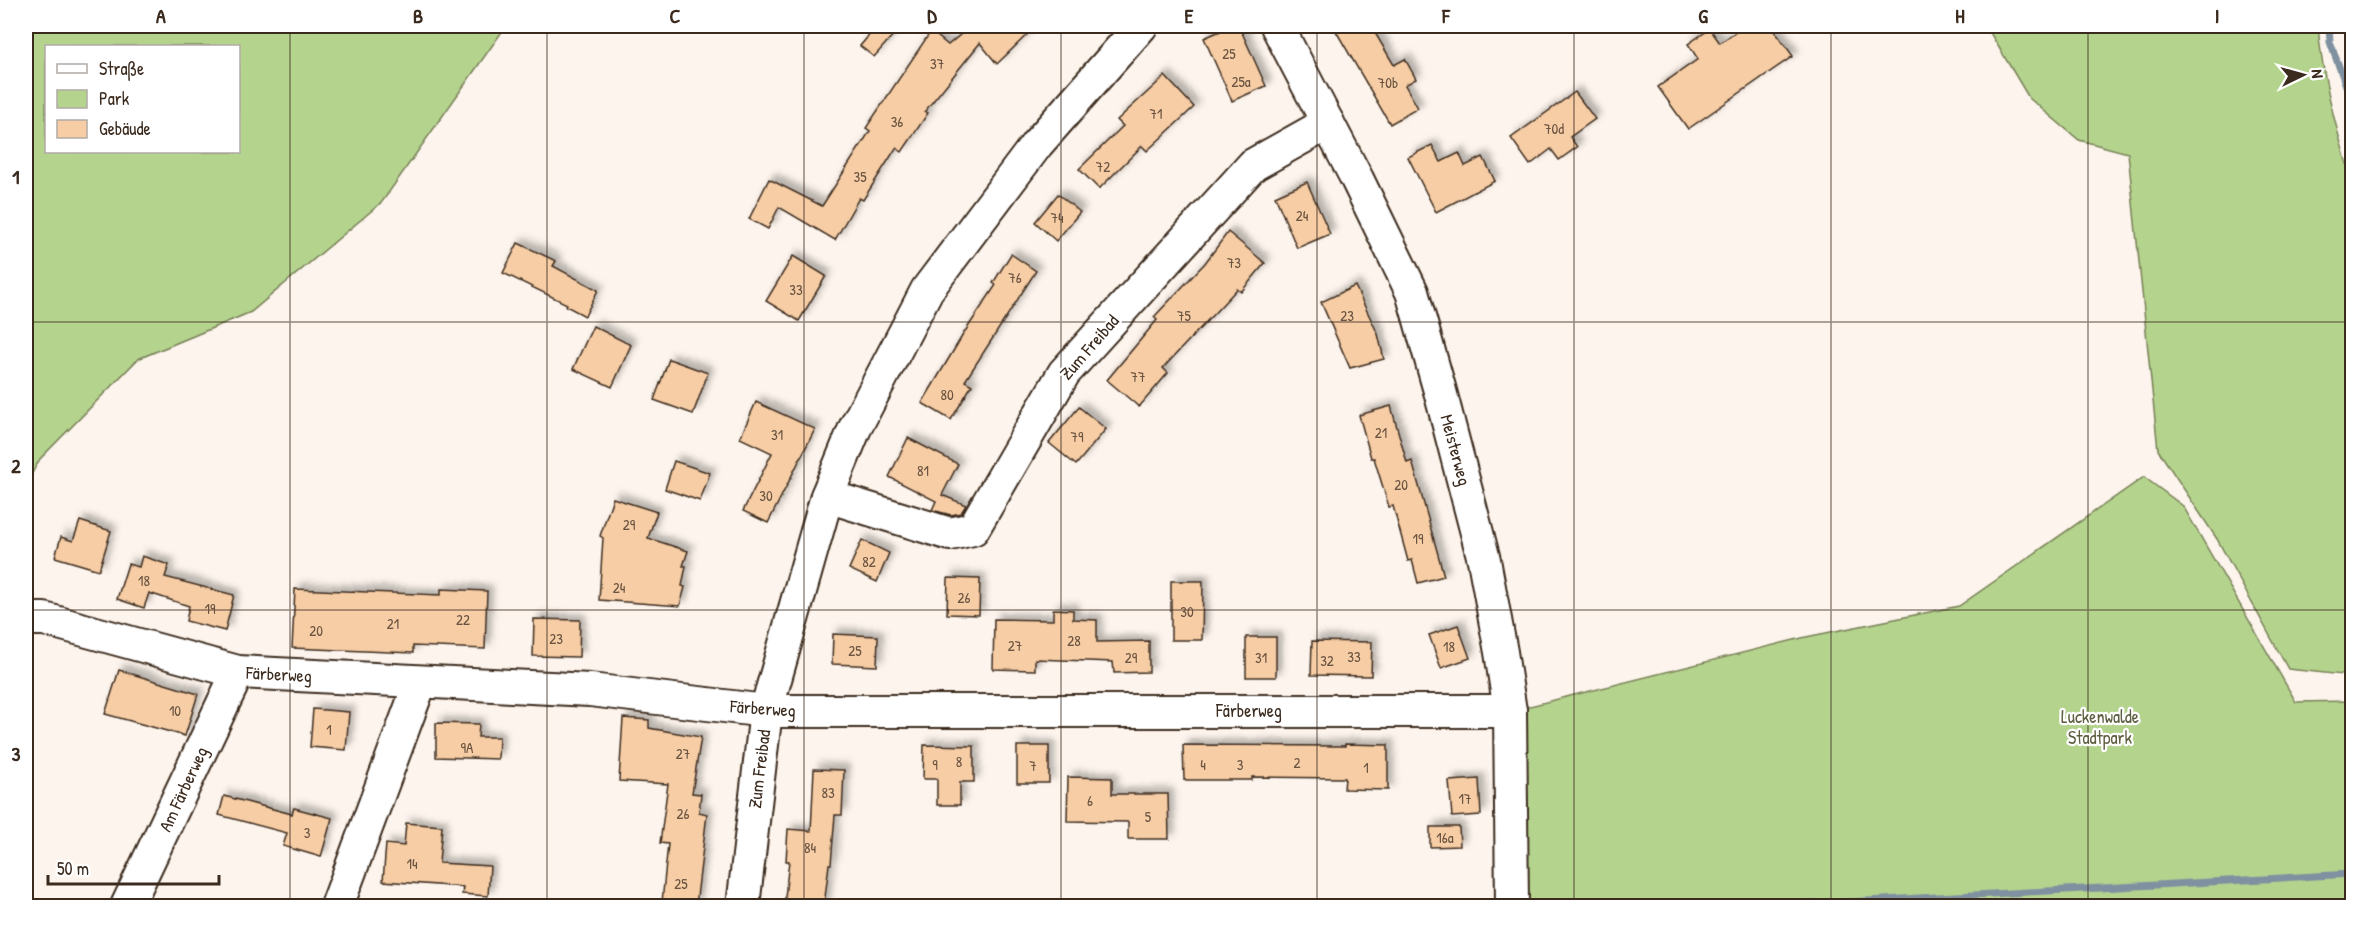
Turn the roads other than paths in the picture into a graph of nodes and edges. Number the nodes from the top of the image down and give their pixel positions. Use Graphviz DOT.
graph roads {
  1 [pos="1141,26"];
  2 [pos="1277,26"];
  3 [pos="1328,123"];
  4 [pos="827,496"];
  5 [pos="26,619"];
  6 [pos="238,672"];
  7 [pos="420,682"];
  8 [pos="766,711"];
  9 [pos="1510,711"];
  10 [pos="127,906"];
  11 [pos="338,906"];
  12 [pos="743,906"];
  13 [pos="1512,906"];
  1 -- 4 [label="street, Zum Freibad"];
  2 -- 3 [label="street, Meisterweg"];
  3 -- 4 [label="street, Zum Freibad"];
  3 -- 9 [label="street, Meisterweg"];
  4 -- 8 [label="street, Zum Freibad"];
  5 -- 6 [label="street, Färberweg"];
  6 -- 7 [label="street, Färberweg"];
  6 -- 10 [label="street, Am Färberweg"];
  7 -- 8 [label="street, Färberweg"];
  7 -- 11 [label="street"];
  8 -- 9 [label="street, Färberweg"];
  8 -- 12 [label="street, Zum Freibad"];
  9 -- 13 [label="street, Meisterweg"];
}
